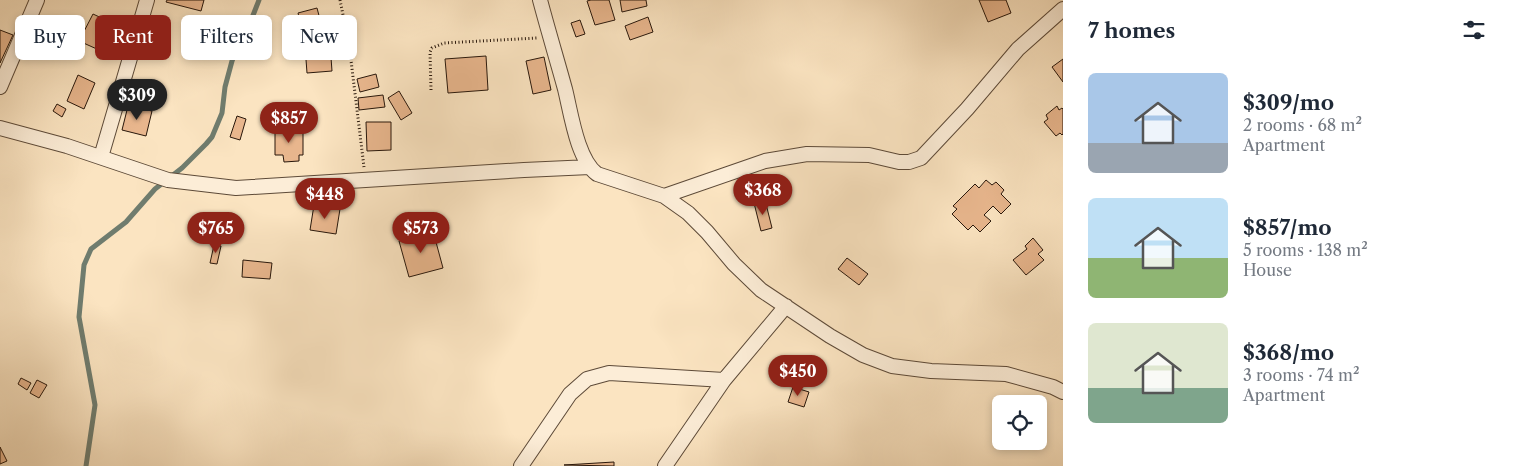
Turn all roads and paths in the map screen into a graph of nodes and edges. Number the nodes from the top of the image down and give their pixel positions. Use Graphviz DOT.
graph roads {
  1 [pos="37,0"];
  2 [pos="147,0"];
  3 [pos="340,0"];
  4 [pos="540,0"];
  5 [pos="1063,9"];
  6 [pos="550,37"];
  7 [pos="0,87"];
  8 [pos="431,90"];
  9 [pos="0,128"];
  10 [pos="101,157"];
  11 [pos="590,167"];
  12 [pos="366,180"];
  13 [pos="664,196"];
  14 [pos="786,306"];
  15 [pos="724,380"];
  16 [pos="1063,392"];
  17 [pos="521,466"];
  18 [pos="665,466"];
  1 -- 7 [label="street"];
  2 -- 10 [label="street"];
  3 -- 12 [label="path"];
  4 -- 6 [label="street"];
  5 -- 13 [label="street"];
  6 -- 8 [label="path"];
  6 -- 11 [label="street"];
  9 -- 10 [label="street"];
  10 -- 12 [label="street"];
  11 -- 12 [label="street"];
  11 -- 13 [label="street"];
  13 -- 14 [label="street"];
  14 -- 15 [label="street"];
  14 -- 16 [label="street"];
  15 -- 17 [label="street"];
  15 -- 18 [label="street"];
}
